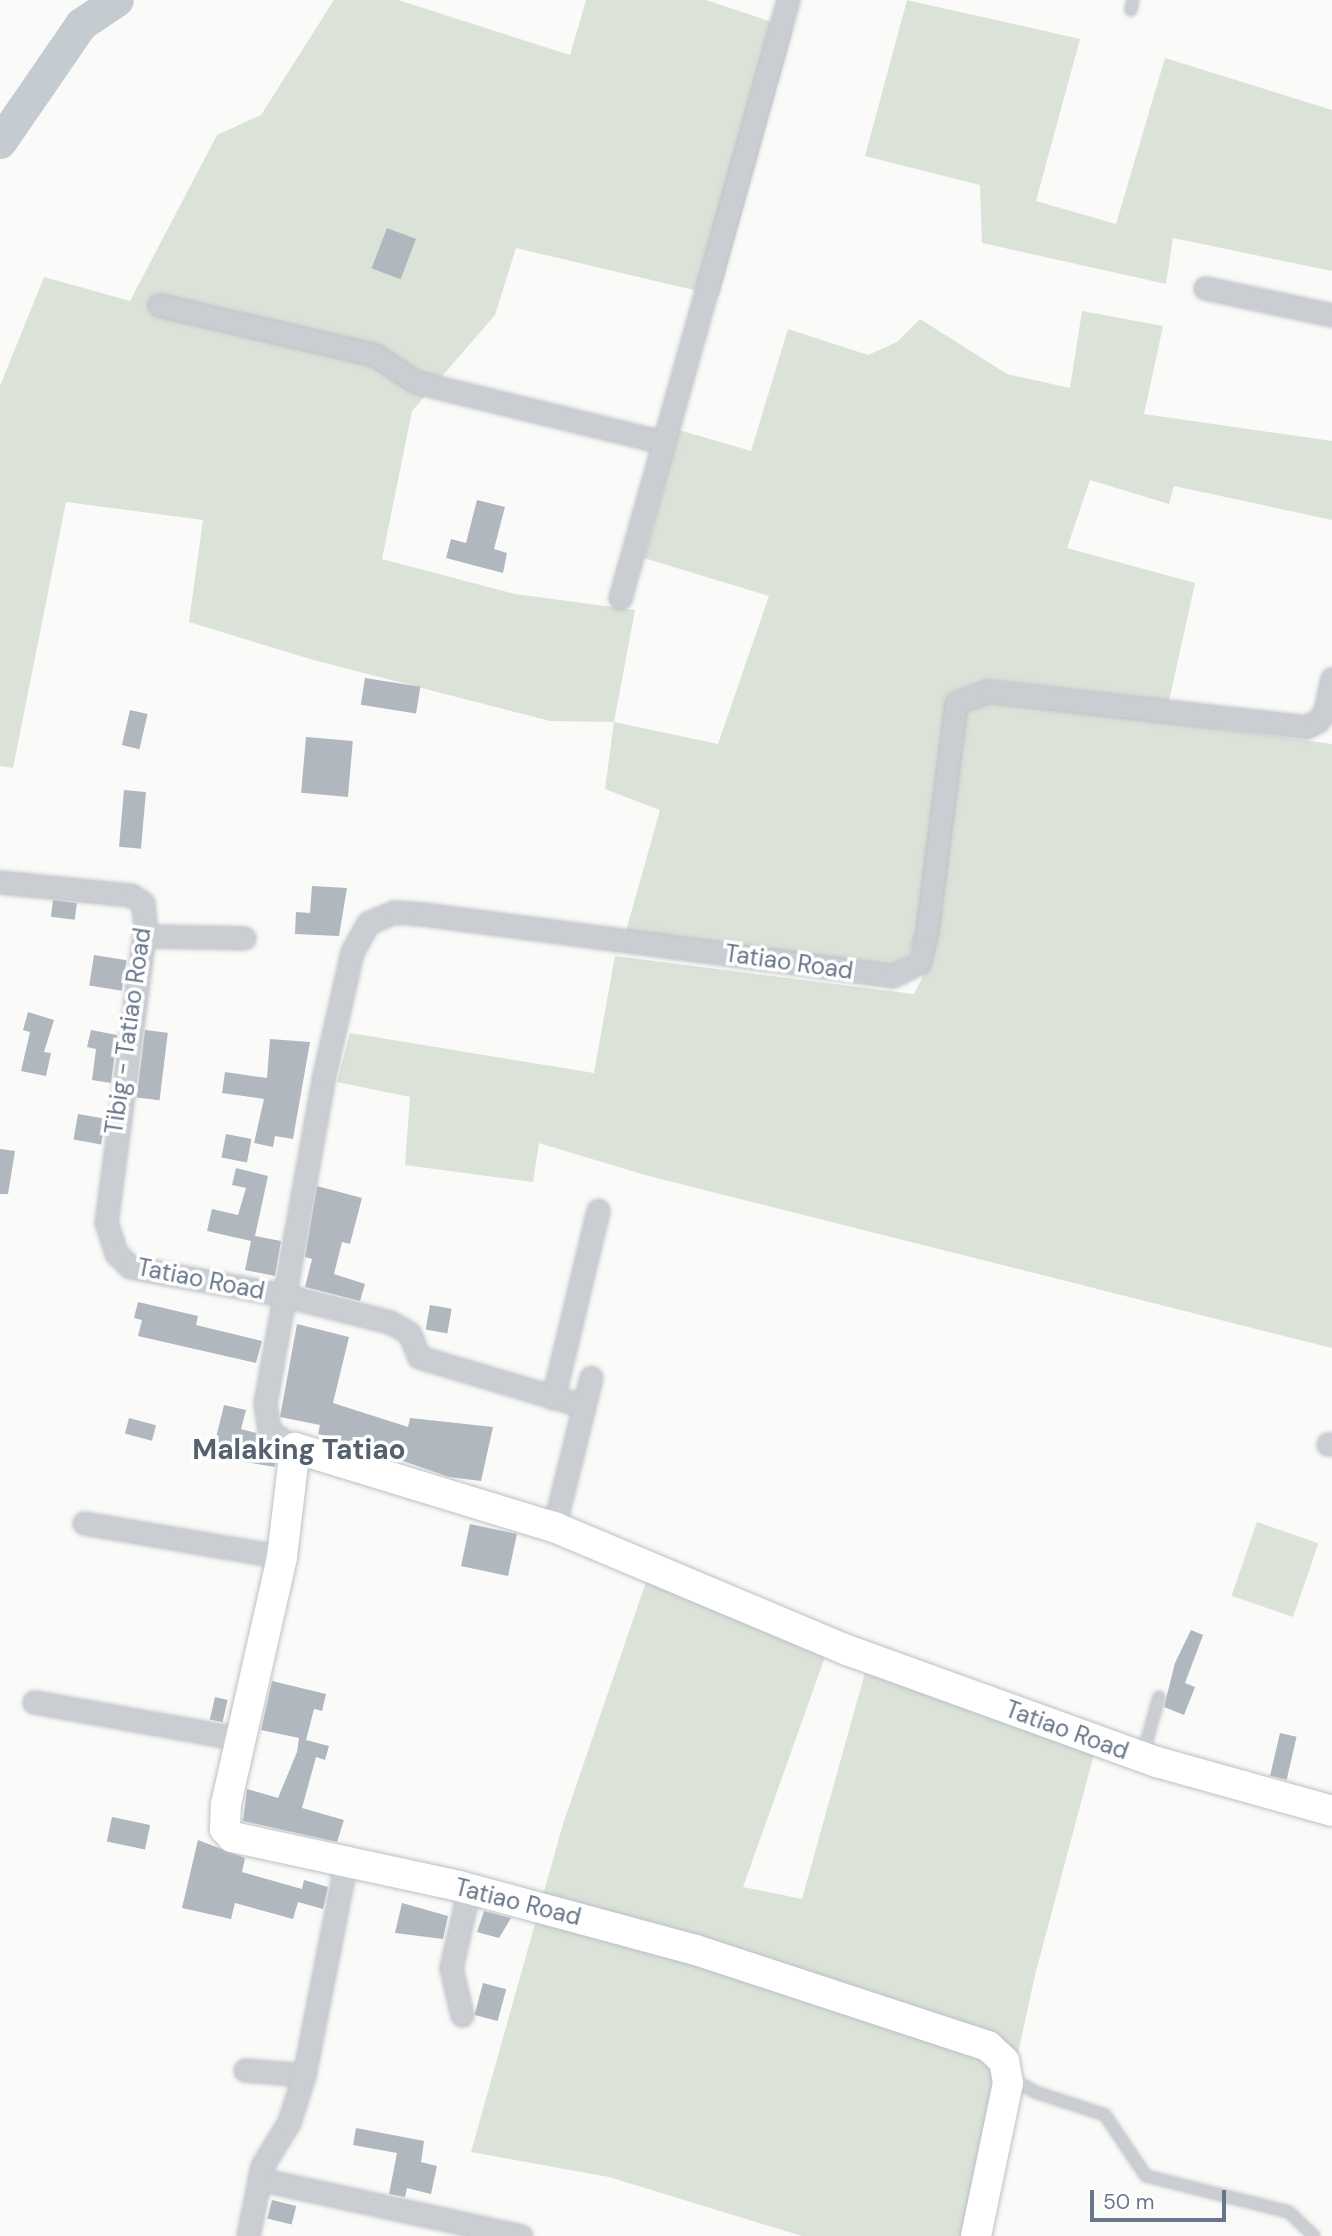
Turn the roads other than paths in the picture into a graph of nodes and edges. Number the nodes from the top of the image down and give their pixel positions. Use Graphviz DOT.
graph roads {
  1 [pos="788,0"];
  2 [pos="1205,288"];
  3 [pos="159,304"];
  4 [pos="1332,315"];
  5 [pos="663,442"];
  6 [pos="620,598"];
  7 [pos="1332,679"];
  8 [pos="0,882"];
  9 [pos="144,936"];
  10 [pos="244,938"];
  11 [pos="598,1210"];
  12 [pos="106,1222"];
  13 [pos="283,1295"];
  14 [pos="591,1377"];
  15 [pos="553,1398"];
  16 [pos="583,1406"];
  17 [pos="295,1448"];
  18 [pos="84,1523"];
  19 [pos="554,1527"];
  20 [pos="282,1557"];
  21 [pos="1159,1697"];
  22 [pos="34,1702"];
  23 [pos="241,1739"];
  24 [pos="1143,1757"];
  25 [pos="1331,1805"];
  26 [pos="346,1861"];
  27 [pos="469,1889"];
  28 [pos="462,2015"];
  29 [pos="245,2070"];
  30 [pos="303,2075"];
  31 [pos="1007,2075"];
  32 [pos="259,2179"];
  33 [pos="248,2236"];
  34 [pos="521,2236"];
  35 [pos="976,2236"];
  36 [pos="1314,2236"];
  1 -- 5 [label="street"];
  2 -- 4 [label="street"];
  3 -- 5 [label="street"];
  5 -- 6 [label="street"];
  7 -- 13 [label="street, Tatiao Road"];
  8 -- 9 [label="street, Tibig - Tatiao Road"];
  9 -- 10 [label="street"];
  9 -- 12 [label="street, Tibig - Tatiao Road"];
  11 -- 15 [label="street"];
  12 -- 13 [label="street, Tatiao Road"];
  13 -- 15 [label="street"];
  13 -- 17 [label="street, Tatiao Road"];
  14 -- 16 [label="street"];
  15 -- 16 [label="street"];
  16 -- 19 [label="street"];
  17 -- 19 [label="street, Tatiao Road"];
  17 -- 20 [label="street, Tatiao Road"];
  18 -- 20 [label="street"];
  19 -- 24 [label="street, Tatiao Road"];
  20 -- 23 [label="street, Tatiao Road"];
  21 -- 24 [label="lane"];
  22 -- 23 [label="street"];
  23 -- 26 [label="street, Tatiao Road"];
  24 -- 25 [label="street, Tatiao Road"];
  26 -- 27 [label="street, Tatiao Road"];
  26 -- 30 [label="street"];
  27 -- 28 [label="street"];
  27 -- 31 [label="street, Tatiao Road"];
  29 -- 30 [label="street"];
  30 -- 32 [label="street"];
  31 -- 35 [label="street"];
  31 -- 36 [label="lane"];
  32 -- 33 [label="street"];
  32 -- 34 [label="street"];
}
